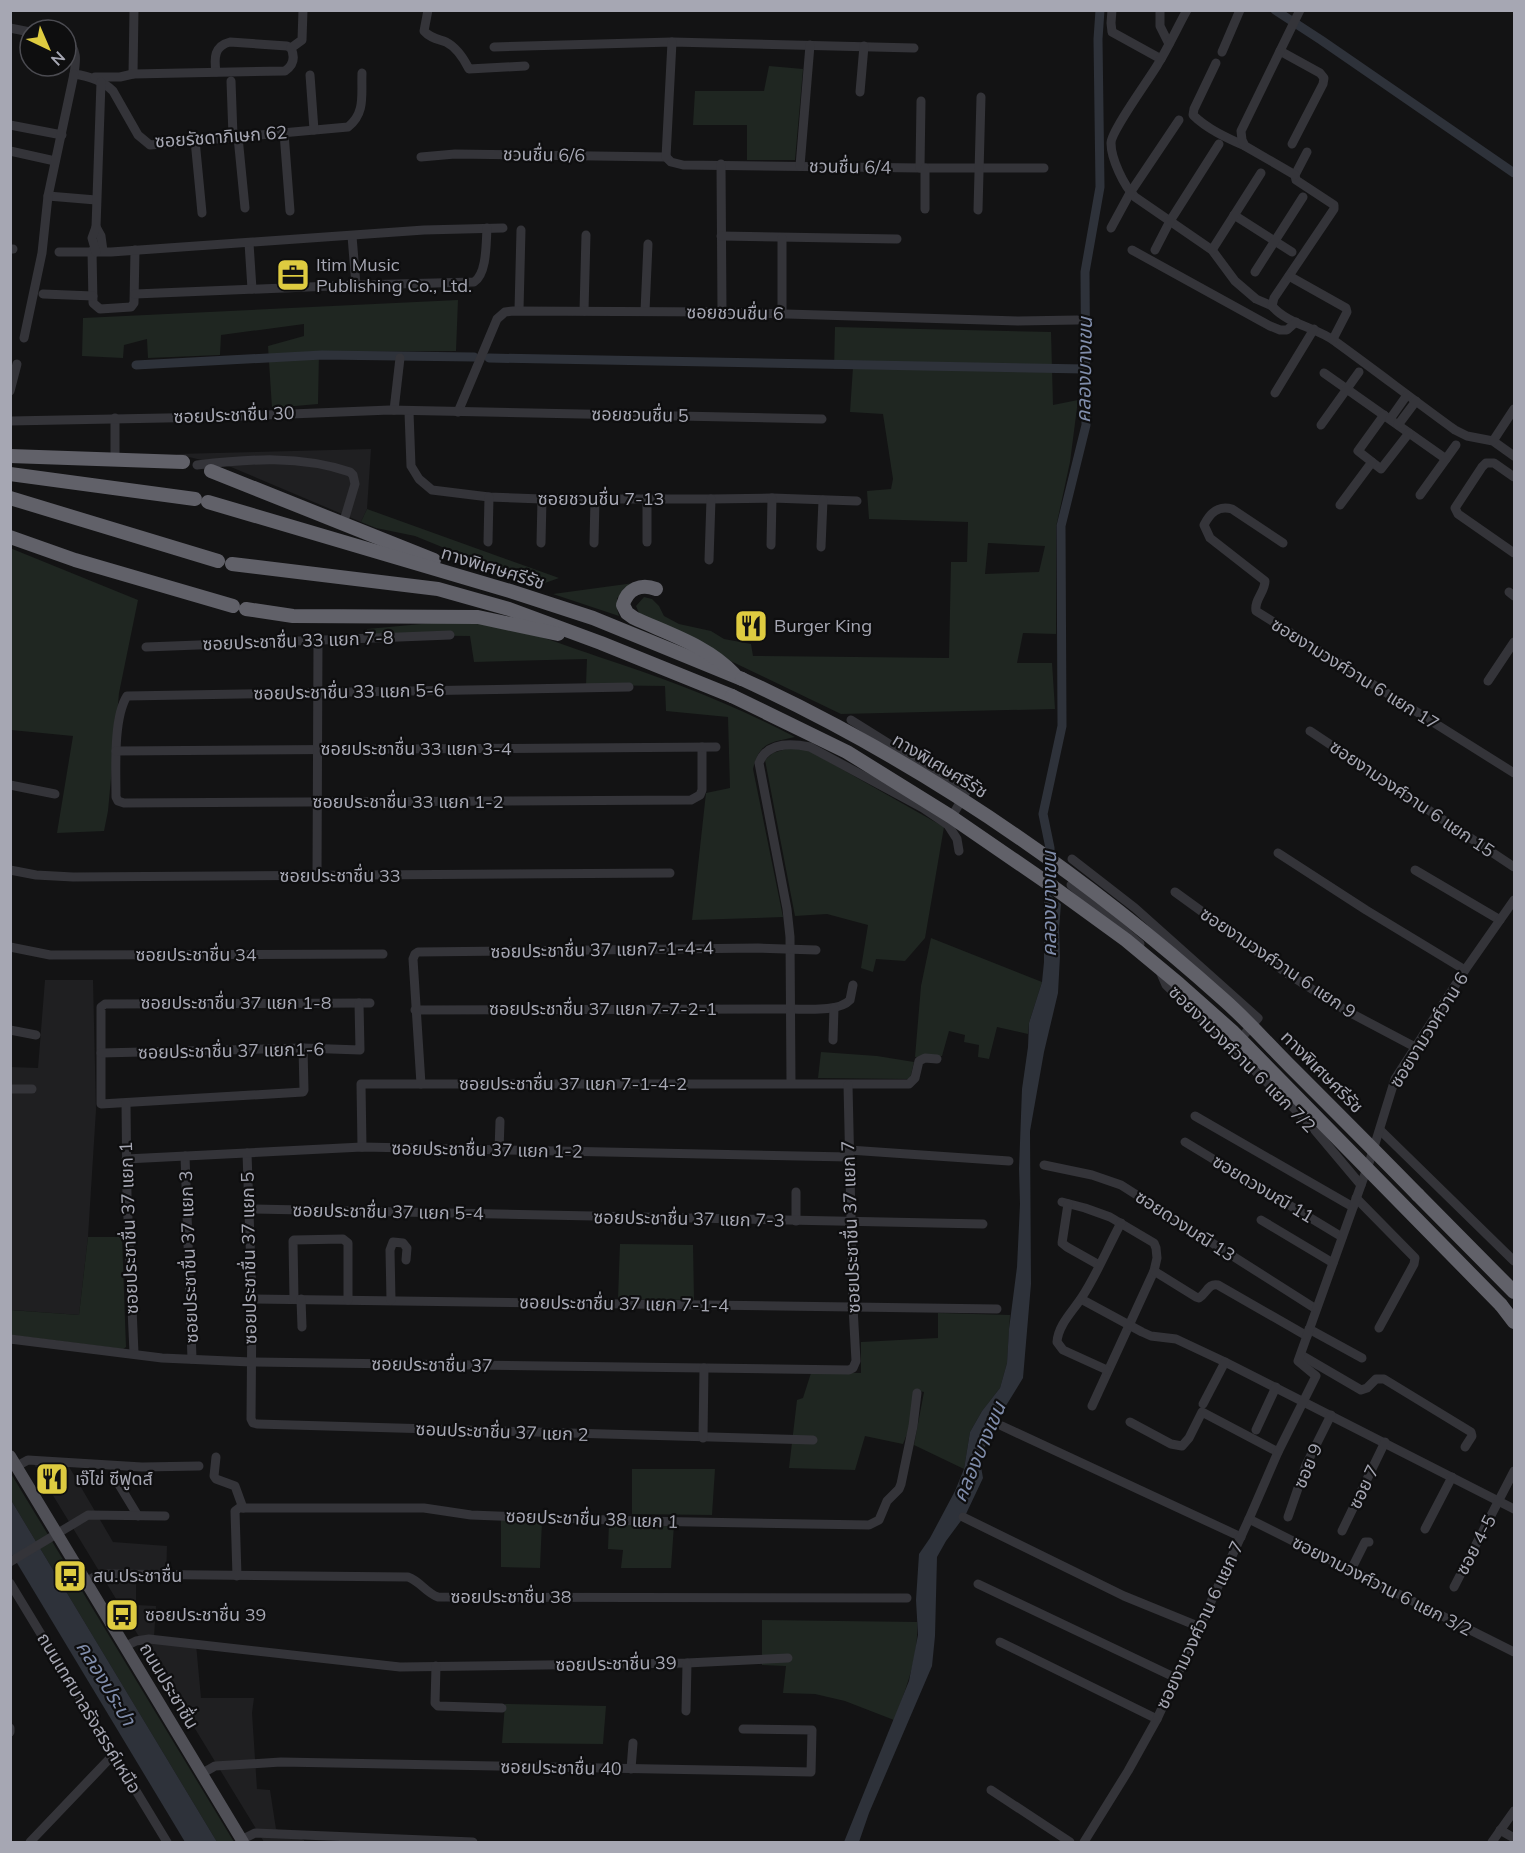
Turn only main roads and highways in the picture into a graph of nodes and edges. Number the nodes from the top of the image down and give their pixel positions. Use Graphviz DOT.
graph roads {
  1 [pos="10,456"];
  2 [pos="190,464"];
  3 [pos="211,471"];
  4 [pos="10,474"];
  5 [pos="10,498"];
  6 [pos="10,537"];
  7 [pos="656,589"];
  8 [pos="510,591"];
  9 [pos="601,643"];
  10 [pos="740,679"];
  11 [pos="1514,1291"];
  12 [pos="1515,1320"];
  13 [pos="14,1461"];
  14 [pos="242,1841"];
  1 -- 2 [label="highway"];
  3 -- 8 [label="highway"];
  4 -- 8 [label="highway, ทางพิเศษศรีรัช"];
  5 -- 9 [label="highway, ทางพิเศษศรีรัช"];
  6 -- 9 [label="highway"];
  7 -- 10 [label="highway"];
  8 -- 10 [label="highway, ทางพิเศษศรีรัช"];
  9 -- 12 [label="highway, ทางพิเศษศรีรัช, bridge"];
  10 -- 11 [label="highway, ทางพิเศษศรีรัช, bridge"];
  13 -- 14 [label="main road, ถนนประชาชื่น"];
}
